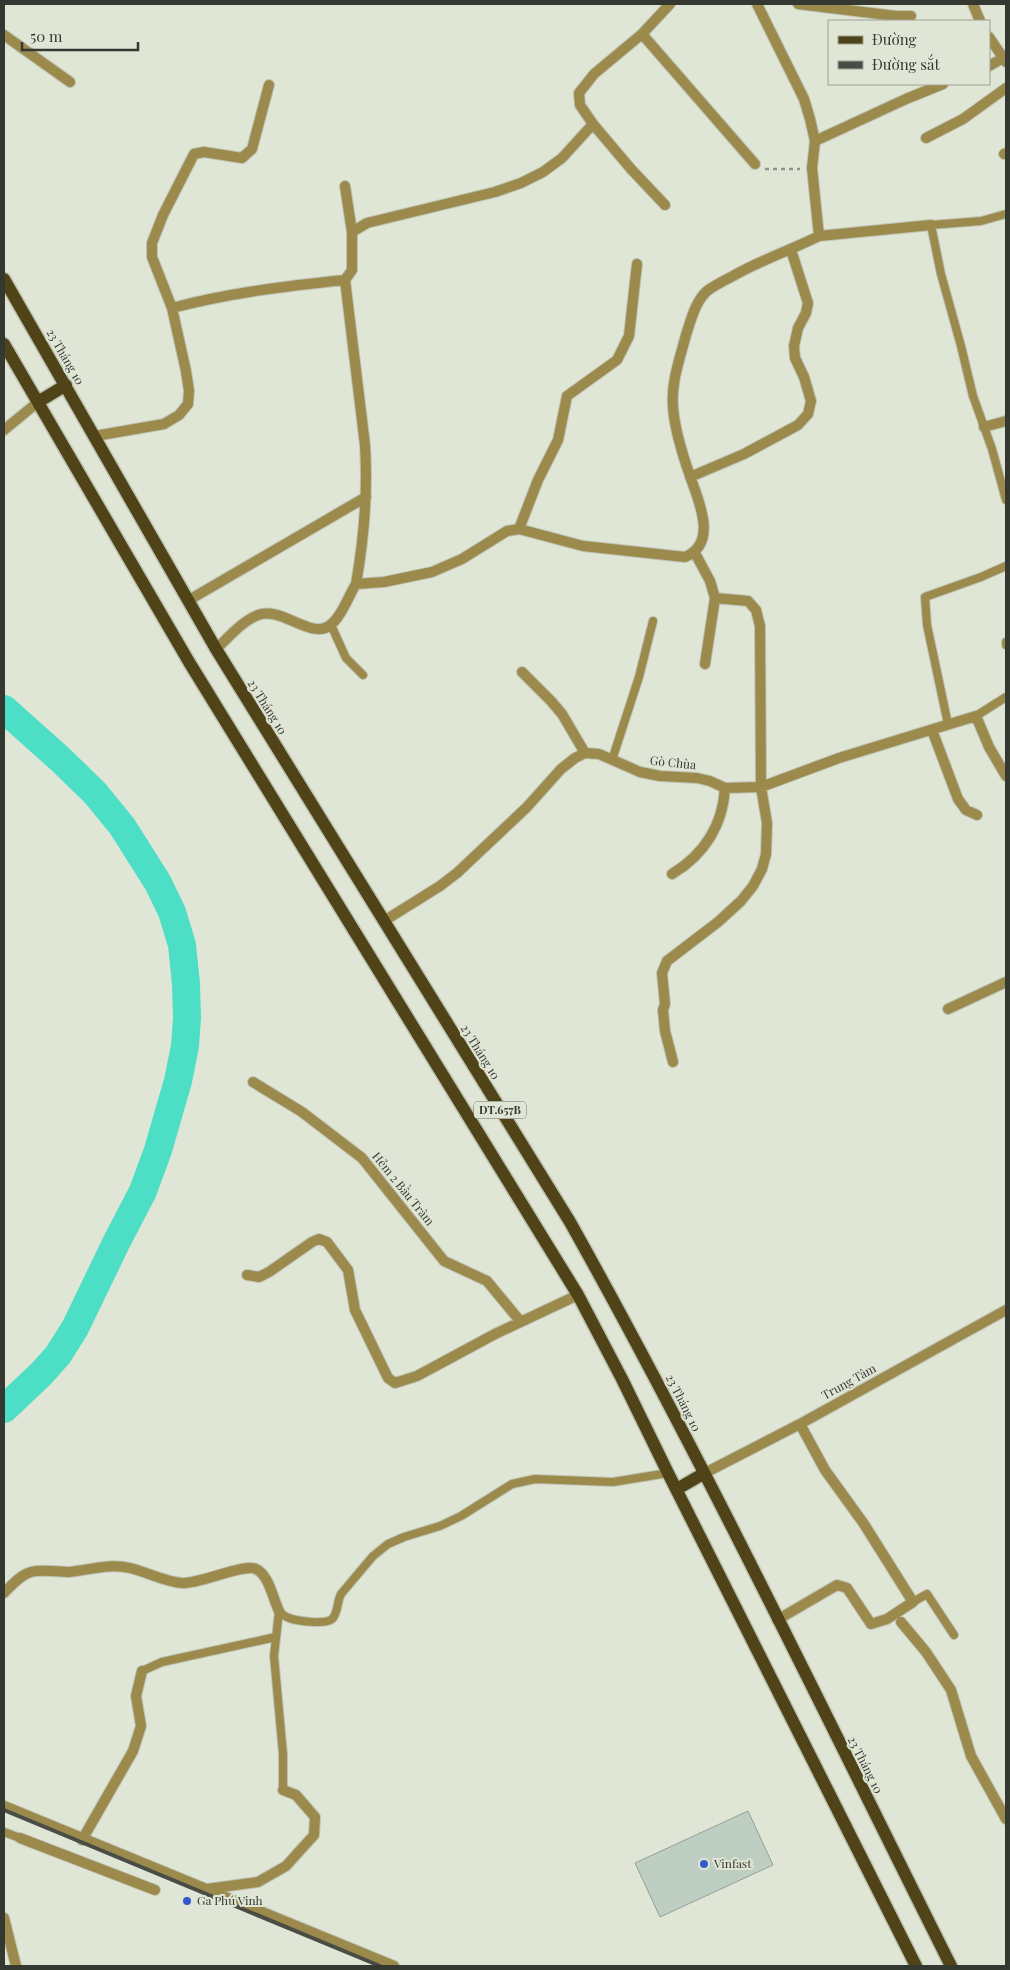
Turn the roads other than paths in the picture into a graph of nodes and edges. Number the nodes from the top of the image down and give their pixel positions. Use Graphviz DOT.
graph roads {
  1 [pos="670,4"];
  2 [pos="757,4"];
  3 [pos="798,4"];
  4 [pos="973,4"];
  5 [pos="818,6"];
  6 [pos="911,16"];
  7 [pos="980,20"];
  8 [pos="642,34"];
  9 [pos="4,35"];
  10 [pos="990,38"];
  11 [pos="1005,60"];
  12 [pos="990,66"];
  13 [pos="70,82"];
  14 [pos="269,85"];
  15 [pos="940,85"];
  16 [pos="1006,88"];
  17 [pos="593,124"];
  18 [pos="926,138"];
  19 [pos="815,141"];
  20 [pos="755,164"];
  21 [pos="345,186"];
  22 [pos="665,205"];
  23 [pos="1006,214"];
  24 [pos="931,225"];
  25 [pos="352,232"];
  26 [pos="819,236"];
  27 [pos="791,250"];
  28 [pos="637,264"];
  29 [pos="4,279"];
  30 [pos="345,280"];
  31 [pos="172,308"];
  32 [pos="4,344"];
  33 [pos="66,385"];
  34 [pos="38,402"];
  35 [pos="1006,420"];
  36 [pos="984,427"];
  37 [pos="4,430"];
  38 [pos="95,436"];
  39 [pos="690,477"];
  40 [pos="366,497"];
  41 [pos="1006,500"];
  42 [pos="519,529"];
  43 [pos="695,553"];
  44 [pos="1006,566"];
  45 [pos="356,584"];
  46 [pos="715,598"];
  47 [pos="189,600"];
  48 [pos="653,621"];
  49 [pos="331,625"];
  50 [pos="216,649"];
  51 [pos="705,664"];
  52 [pos="522,672"];
  53 [pos="363,674"];
  54 [pos="1006,697"];
  55 [pos="976,716"];
  56 [pos="948,724"];
  57 [pos="932,730"];
  58 [pos="585,753"];
  59 [pos="612,760"];
  60 [pos="1006,776"];
  61 [pos="761,787"];
  62 [pos="725,788"];
  63 [pos="977,815"];
  64 [pos="672,874"];
  65 [pos="384,921"];
  66 [pos="1006,982"];
  67 [pos="948,1009"];
  68 [pos="673,1062"];
  69 [pos="253,1082"];
  70 [pos="247,1276"];
  71 [pos="578,1295"];
  72 [pos="1006,1310"];
  73 [pos="520,1321"];
  74 [pos="800,1424"];
  75 [pos="668,1473"];
  76 [pos="703,1474"];
  77 [pos="677,1489"];
  78 [pos="4,1593"];
  79 [pos="913,1602"];
  80 [pos="279,1611"];
  81 [pos="778,1620"];
  82 [pos="901,1622"];
  83 [pos="954,1635"];
  84 [pos="276,1637"];
  85 [pos="142,1671"];
  86 [pos="282,1790"];
  87 [pos="4,1806"];
  88 [pos="1005,1814"];
  89 [pos="4,1832"];
  90 [pos="20,1838"];
  91 [pos="82,1840"];
  92 [pos="206,1889"];
  93 [pos="156,1890"];
  94 [pos="4,1918"];
  95 [pos="16,1966"];
  96 [pos="394,1966"];
  97 [pos="916,1966"];
  98 [pos="951,1966"];
  1 -- 8 [label="street"];
  2 -- 19 [label="street"];
  3 -- 5 [label="street"];
  4 -- 7 [label="street"];
  5 -- 6 [label="street"];
  8 -- 17 [label="street"];
  8 -- 20 [label="street"];
  9 -- 13 [label="street"];
  10 -- 11 [label="street"];
  11 -- 12 [label="street"];
  14 -- 31 [label="street"];
  15 -- 19 [label="street"];
  16 -- 18 [label="street"];
  17 -- 22 [label="street"];
  17 -- 25 [label="street"];
  19 -- 26 [label="street"];
  21 -- 25 [label="street"];
  23 -- 24 [label="lane"];
  24 -- 26 [label="street"];
  24 -- 36 [label="lane"];
  25 -- 30 [label="street"];
  26 -- 27 [label="street"];
  27 -- 39 [label="street"];
  27 -- 39 [label="street"];
  28 -- 42 [label="street"];
  29 -- 33 [label="main road, 23 Tháng 10 / ĐT.657B"];
  30 -- 31 [label="street"];
  30 -- 40 [label="street"];
  31 -- 38 [label="street"];
  32 -- 34 [label="main road, ĐT.657B"];
  33 -- 34 [label="main road"];
  33 -- 38 [label="main road, 23 Tháng 10 / ĐT.657B"];
  34 -- 37 [label="street"];
  34 -- 71 [label="main road, ĐT.657B"];
  35 -- 36 [label="street"];
  36 -- 41 [label="lane"];
  38 -- 47 [label="main road, 23 Tháng 10 / ĐT.657B"];
  39 -- 43 [label="street"];
  40 -- 45 [label="street"];
  40 -- 47 [label="street"];
  42 -- 43 [label="street"];
  42 -- 45 [label="street"];
  43 -- 46 [label="street"];
  44 -- 56 [label="lane"];
  45 -- 49 [label="street"];
  46 -- 51 [label="street"];
  46 -- 61 [label="street"];
  47 -- 50 [label="main road, 23 Tháng 10 / ĐT.657B"];
  48 -- 59 [label="lane"];
  49 -- 50 [label="street"];
  49 -- 53 [label="lane"];
  50 -- 65 [label="main road, 23 Tháng 10 / ĐT.657B"];
  52 -- 58 [label="street"];
  54 -- 55 [label="lane"];
  55 -- 56 [label="street, Gò Chùa"];
  55 -- 60 [label="street"];
  56 -- 57 [label="street, Gò Chùa"];
  57 -- 61 [label="street, Gò Chùa"];
  57 -- 63 [label="street"];
  58 -- 59 [label="street, Gò Chùa"];
  58 -- 65 [label="street"];
  59 -- 62 [label="street, Gò Chùa"];
  61 -- 62 [label="street, Gò Chùa"];
  61 -- 68 [label="street"];
  62 -- 64 [label="street"];
  65 -- 76 [label="main road, 23 Tháng 10 / ĐT.657B"];
  66 -- 67 [label="street"];
  69 -- 73 [label="street, Hẻm 2 Bầu Trâm"];
  70 -- 73 [label="street"];
  71 -- 73 [label="street"];
  71 -- 75 [label="main road, ĐT.657B"];
  72 -- 74 [label="street, Trung Tâm"];
  74 -- 76 [label="street, Trung Tâm"];
  74 -- 79 [label="street"];
  75 -- 77 [label="main road, ĐT.657B"];
  75 -- 80 [label="lane"];
  76 -- 77 [label="main road"];
  76 -- 81 [label="main road, 23 Tháng 10 / ĐT.657B"];
  77 -- 97 [label="main road, ĐT.657B"];
  78 -- 80 [label="street"];
  79 -- 81 [label="street"];
  79 -- 83 [label="lane"];
  80 -- 84 [label="lane"];
  81 -- 98 [label="main road, 23 Tháng 10 / ĐT.657B"];
  82 -- 88 [label="street"];
  84 -- 85 [label="lane"];
  84 -- 86 [label="lane"];
  85 -- 91 [label="street"];
  86 -- 92 [label="street"];
  87 -- 91 [label="street"];
  89 -- 90 [label="lane"];
  90 -- 93 [label="street"];
  91 -- 92 [label="street"];
  92 -- 96 [label="street"];
  94 -- 95 [label="street"];
}
